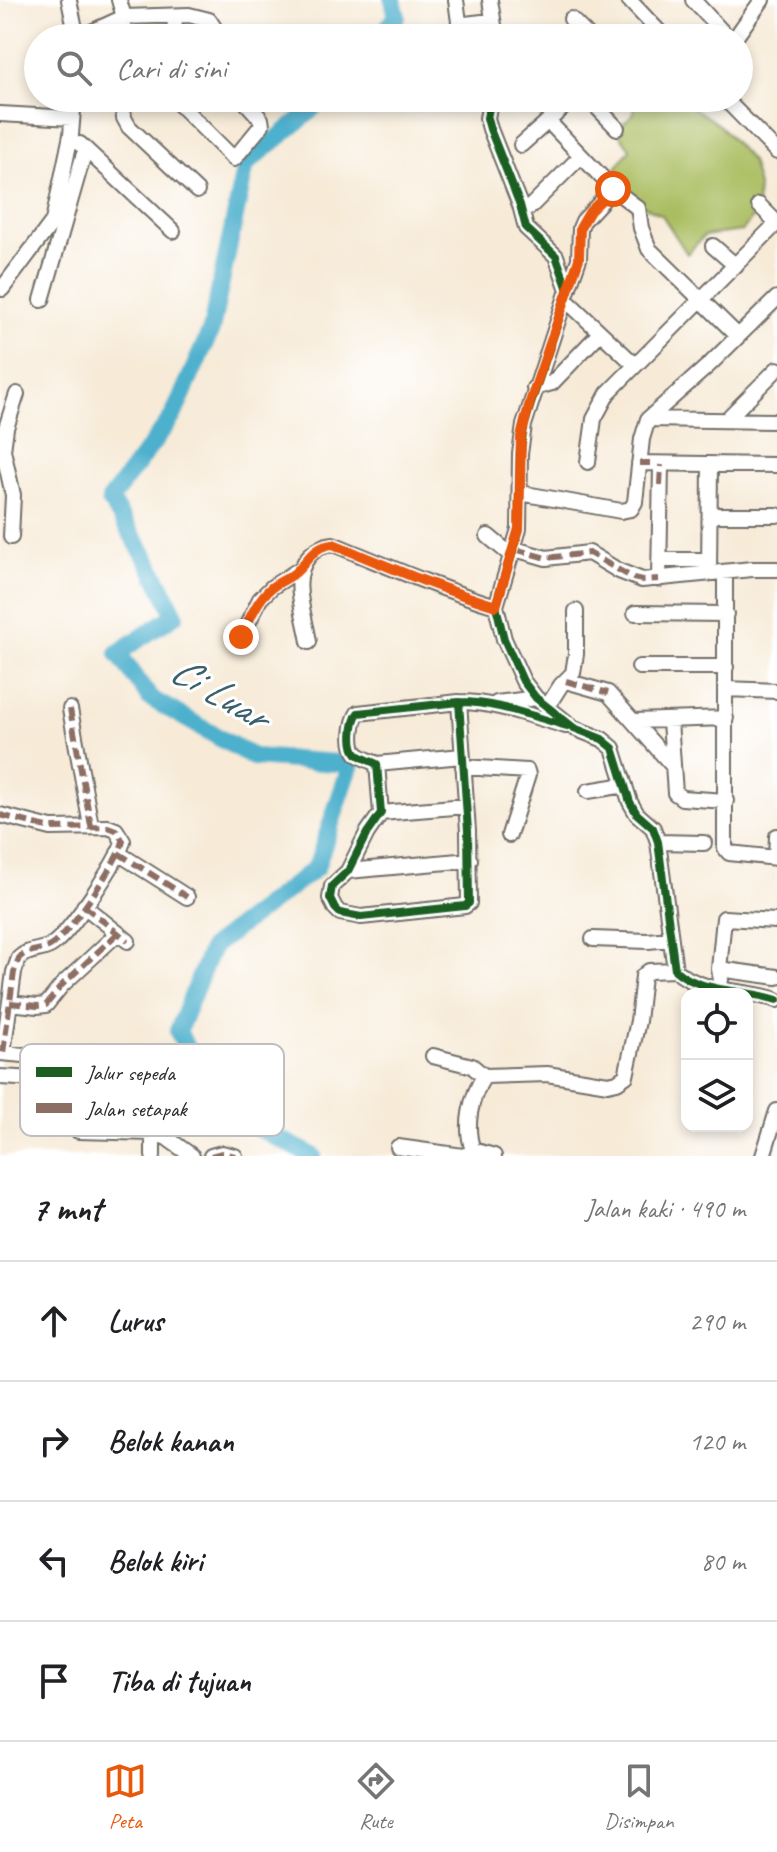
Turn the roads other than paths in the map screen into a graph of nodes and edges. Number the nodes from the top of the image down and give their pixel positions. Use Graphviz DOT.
graph roads {
  1 [pos="69,0"];
  2 [pos="119,0"];
  3 [pos="456,0"];
  4 [pos="490,0"];
  5 [pos="629,0"];
  6 [pos="693,0"];
  7 [pos="759,1"];
  8 [pos="175,16"];
  9 [pos="124,17"];
  10 [pos="571,19"];
  11 [pos="75,24"];
  12 [pos="109,24"];
  13 [pos="124,24"];
  14 [pos="175,24"];
  15 [pos="212,24"];
  16 [pos="465,24"];
  17 [pos="493,24"];
  18 [pos="576,24"];
  19 [pos="652,24"];
  20 [pos="715,24"];
  21 [pos="744,24"];
  22 [pos="73,112"];
  23 [pos="123,112"];
  24 [pos="188,112"];
  25 [pos="255,112"];
  26 [pos="488,112"];
  27 [pos="558,112"];
  28 [pos="602,112"];
  29 [pos="738,112"];
  30 [pos="0,114"];
  31 [pos="72,118"];
  32 [pos="548,121"];
  33 [pos="617,128"];
  34 [pos="71,135"];
  35 [pos="521,145"];
  36 [pos="85,150"];
  37 [pos="777,152"];
  38 [pos="581,156"];
  39 [pos="613,189"];
  40 [pos="197,191"];
  41 [pos="759,205"];
  42 [pos="530,207"];
  43 [pos="173,231"];
  44 [pos="713,246"];
  45 [pos="736,266"];
  46 [pos="2,289"];
  47 [pos="567,294"];
  48 [pos="777,298"];
  49 [pos="702,299"];
  50 [pos="42,300"];
  51 [pos="600,333"];
  52 [pos="738,336"];
  53 [pos="634,364"];
  54 [pos="777,369"];
  55 [pos="534,388"];
  56 [pos="17,394"];
  57 [pos="648,419"];
  58 [pos="726,420"];
  59 [pos="777,421"];
  60 [pos="3,427"];
  61 [pos="588,462"];
  62 [pos="639,463"];
  63 [pos="2,465"];
  64 [pos="661,465"];
  65 [pos="710,465"];
  66 [pos="777,465"];
  67 [pos="520,493"];
  68 [pos="7,507"];
  69 [pos="710,515"];
  70 [pos="777,515"];
  71 [pos="488,536"];
  72 [pos="11,537"];
  73 [pos="514,553"];
  74 [pos="660,560"];
  75 [pos="709,567"];
  76 [pos="300,569"];
  77 [pos="777,569"];
  78 [pos="725,572"];
  79 [pos="659,579"];
  80 [pos="496,606"];
  81 [pos="576,611"];
  82 [pos="635,613"];
  83 [pos="726,614"];
  84 [pos="241,637"];
  85 [pos="309,642"];
  86 [pos="639,667"];
  87 [pos="726,667"];
  88 [pos="566,681"];
  89 [pos="725,689"];
  90 [pos="777,691"];
  91 [pos="459,702"];
  92 [pos="542,702"];
  93 [pos="492,703"];
  94 [pos="70,709"];
  95 [pos="726,718"];
  96 [pos="634,721"];
  97 [pos="670,721"];
  98 [pos="574,728"];
  99 [pos="462,761"];
  100 [pos="377,764"];
  101 [pos="672,765"];
  102 [pos="625,785"];
  103 [pos="588,791"];
  104 [pos="726,801"];
  105 [pos="466,806"];
  106 [pos="381,813"];
  107 [pos="0,815"];
  108 [pos="91,826"];
  109 [pos="509,835"];
  110 [pos="777,836"];
  111 [pos="658,842"];
  112 [pos="704,843"];
  113 [pos="118,853"];
  114 [pos="777,858"];
  115 [pos="470,860"];
  116 [pos="348,871"];
  117 [pos="187,897"];
  118 [pos="84,906"];
  119 [pos="777,921"];
  120 [pos="593,939"];
  121 [pos="670,939"];
  122 [pos="675,970"];
  123 [pos="777,977"];
  124 [pos="777,1000"];
  125 [pos="10,1003"];
  126 [pos="2,1053"];
  127 [pos="433,1056"];
  128 [pos="484,1076"];
  129 [pos="0,1077"];
  130 [pos="20,1078"];
  131 [pos="777,1111"];
  132 [pos="161,1136"];
  133 [pos="398,1147"];
  134 [pos="475,1152"];
  135 [pos="192,1156"];
  136 [pos="211,1156"];
  137 [pos="235,1156"];
  138 [pos="494,1156"];
  139 [pos="763,1156"];
  1 -- 11 [label="street"];
  2 -- 9 [label="street"];
  3 -- 16 [label="street"];
  4 -- 17 [label="street"];
  5 -- 19 [label="street"];
  6 -- 20 [label="street"];
  7 -- 21 [label="street"];
  8 -- 9 [label="street"];
  8 -- 14 [label="street"];
  8 -- 15 [label="street"];
  9 -- 12 [label="street"];
  9 -- 13 [label="street"];
  10 -- 18 [label="street"];
  22 -- 31 [label="street"];
  23 -- 40 [label="street"];
  24 -- 25 [label="street"];
  26 -- 47 [label="street"];
  27 -- 32 [label="street"];
  28 -- 33 [label="street"];
  29 -- 37 [label="street"];
  30 -- 31 [label="street"];
  31 -- 34 [label="street"];
  32 -- 35 [label="street"];
  32 -- 38 [label="street"];
  34 -- 36 [label="street"];
  34 -- 46 [label="street"];
  36 -- 43 [label="street"];
  36 -- 50 [label="street"];
  38 -- 39 [label="street"];
  38 -- 42 [label="street"];
  39 -- 47 [label="street"];
  39 -- 49 [label="street"];
  41 -- 45 [label="street"];
  44 -- 45 [label="street"];
  45 -- 49 [label="street"];
  47 -- 51 [label="street"];
  47 -- 55 [label="street"];
  48 -- 52 [label="street"];
  49 -- 52 [label="street"];
  49 -- 53 [label="street"];
  51 -- 53 [label="street"];
  51 -- 55 [label="street"];
  52 -- 57 [label="street"];
  53 -- 61 [label="street"];
  54 -- 58 [label="street"];
  55 -- 67 [label="street"];
  56 -- 60 [label="street"];
  57 -- 58 [label="street"];
  57 -- 62 [label="street"];
  58 -- 59 [label="street"];
  60 -- 63 [label="street"];
  62 -- 64 [label="street"];
  62 -- 67 [label="street"];
  63 -- 68 [label="street"];
  64 -- 65 [label="street"];
  64 -- 74 [label="street"];
  65 -- 66 [label="street"];
  65 -- 69 [label="street"];
  67 -- 73 [label="street"];
  68 -- 72 [label="street"];
  69 -- 70 [label="street"];
  69 -- 75 [label="street"];
  71 -- 73 [label="street"];
  73 -- 79 [label="street"];
  73 -- 80 [label="street"];
  74 -- 75 [label="street"];
  74 -- 79 [label="street"];
  75 -- 78 [label="street"];
  75 -- 79 [label="street"];
  76 -- 80 [label="street"];
  76 -- 84 [label="street"];
  76 -- 85 [label="street"];
  77 -- 78 [label="street"];
  78 -- 83 [label="street"];
  80 -- 92 [label="street"];
  81 -- 88 [label="street"];
  82 -- 83 [label="street"];
  83 -- 87 [label="street"];
  86 -- 87 [label="street"];
  87 -- 89 [label="street"];
  88 -- 92 [label="street"];
  88 -- 96 [label="street"];
  89 -- 90 [label="street"];
  89 -- 95 [label="street"];
  91 -- 93 [label="street"];
  91 -- 99 [label="street"];
  91 -- 100 [label="street"];
  92 -- 93 [label="street"];
  92 -- 98 [label="street"];
  93 -- 98 [label="street"];
  94 -- 108 [label="street"];
  95 -- 97 [label="street"];
  95 -- 104 [label="street"];
  96 -- 97 [label="street"];
  96 -- 101 [label="street"];
  97 -- 101 [label="street"];
  98 -- 102 [label="street"];
  99 -- 100 [label="street"];
  99 -- 105 [label="street"];
  99 -- 109 [label="street"];
  100 -- 106 [label="street"];
  101 -- 104 [label="street"];
  102 -- 103 [label="street"];
  102 -- 111 [label="street"];
  104 -- 114 [label="street"];
  105 -- 106 [label="street"];
  105 -- 115 [label="street"];
  106 -- 116 [label="street"];
  107 -- 108 [label="street"];
  108 -- 113 [label="street"];
  110 -- 114 [label="street"];
  111 -- 112 [label="street"];
  111 -- 121 [label="street"];
  113 -- 117 [label="street"];
  113 -- 118 [label="street"];
  115 -- 116 [label="street"];
  115 -- 116 [label="street"];
  118 -- 125 [label="street"];
  118 -- 125 [label="street"];
  119 -- 123 [label="street"];
  120 -- 121 [label="street"];
  121 -- 122 [label="street"];
  122 -- 124 [label="street"];
  122 -- 128 [label="street"];
  125 -- 126 [label="street"];
  127 -- 128 [label="street"];
  128 -- 134 [label="street"];
  129 -- 130 [label="street"];
  131 -- 139 [label="street"];
  132 -- 135 [label="street"];
  133 -- 134 [label="street"];
  134 -- 138 [label="street"];
  136 -- 137 [label="street"];
}
